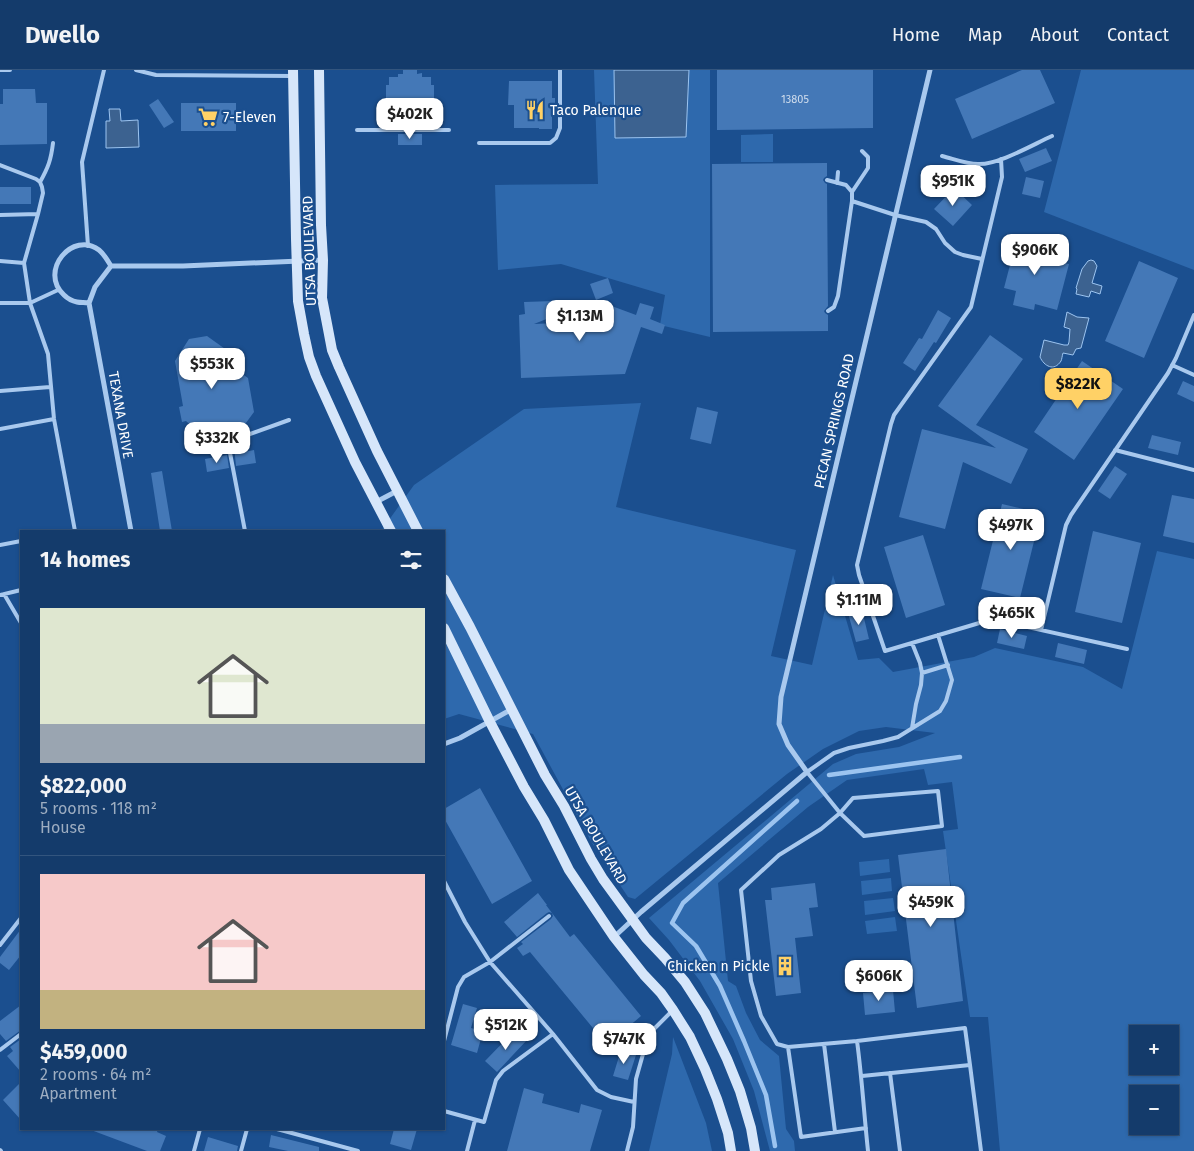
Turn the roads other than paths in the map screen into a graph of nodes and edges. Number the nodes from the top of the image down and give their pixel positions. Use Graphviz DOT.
graph roads {
  1 [pos="0,70"];
  2 [pos="10,70"];
  3 [pos="104,70"];
  4 [pos="136,70"];
  5 [pos="256,70"];
  6 [pos="319,70"];
  7 [pos="560,70"];
  8 [pos="930,70"];
  9 [pos="156,72"];
  10 [pos="292,73"];
  11 [pos="256,76"];
  12 [pos="357,130"];
  13 [pos="449,130"];
  14 [pos="1052,136"];
  15 [pos="54,143"];
  16 [pos="479,143"];
  17 [pos="862,151"];
  18 [pos="942,156"];
  19 [pos="1000,159"];
  20 [pos="0,165"];
  21 [pos="838,172"];
  22 [pos="827,180"];
  23 [pos="40,182"];
  24 [pos="837,183"];
  25 [pos="852,192"];
  26 [pos="852,201"];
  27 [pos="38,214"];
  28 [pos="0,215"];
  29 [pos="895,215"];
  30 [pos="88,246"];
  31 [pos="982,259"];
  32 [pos="297,260"];
  33 [pos="323,260"];
  34 [pos="0,261"];
  35 [pos="24,263"];
  36 [pos="111,266"];
  37 [pos="58,290"];
  38 [pos="30,302"];
  39 [pos="89,302"];
  40 [pos="0,304"];
  41 [pos="828,311"];
  42 [pos="1194,315"];
  43 [pos="1172,365"];
  44 [pos="1194,375"];
  45 [pos="50,387"];
  46 [pos="0,391"];
  47 [pos="54,419"];
  48 [pos="289,420"];
  49 [pos="0,429"];
  50 [pos="1116,450"];
  51 [pos="1194,470"];
  52 [pos="398,491"];
  53 [pos="376,502"];
  54 [pos="74,530"];
  55 [pos="131,530"];
  56 [pos="245,530"];
  57 [pos="391,530"];
  58 [pos="418,530"];
  59 [pos="20,541"];
  60 [pos="0,545"];
  61 [pos="445,581"];
  62 [pos="20,590"];
  63 [pos="2,594"];
  64 [pos="20,621"];
  65 [pos="445,630"];
  66 [pos="1041,630"];
  67 [pos="938,635"];
  68 [pos="912,643"];
  69 [pos="1127,650"];
  70 [pos="948,665"];
  71 [pos="922,673"];
  72 [pos="512,709"];
  73 [pos="490,722"];
  74 [pos="912,728"];
  75 [pos="445,744"];
  76 [pos="807,772"];
  77 [pos="840,813"];
  78 [pos="445,883"];
  79 [pos="549,916"];
  80 [pos="20,919"];
  81 [pos="633,920"];
  82 [pos="614,937"];
  83 [pos="0,945"];
  84 [pos="490,962"];
  85 [pos="673,1010"];
  86 [pos="553,1034"];
  87 [pos="20,1035"];
  88 [pos="445,1037"];
  89 [pos="857,1041"];
  90 [pos="824,1044"];
  91 [pos="788,1047"];
  92 [pos="0,1050"];
  93 [pos="970,1065"];
  94 [pos="890,1073"];
  95 [pos="862,1076"];
  96 [pos="634,1102"];
  97 [pos="445,1111"];
  98 [pos="476,1120"];
  99 [pos="866,1128"];
  100 [pos="200,1130"];
  101 [pos="247,1130"];
  102 [pos="282,1130"];
  103 [pos="835,1132"];
  104 [pos="194,1151"];
  105 [pos="241,1151"];
  106 [pos="358,1151"];
  107 [pos="467,1151"];
  108 [pos="627,1151"];
  109 [pos="731,1151"];
  110 [pos="755,1151"];
  111 [pos="868,1151"];
  112 [pos="900,1151"];
  113 [pos="981,1151"];
  1 -- 2 [label="lane"];
  3 -- 30 [label="lane"];
  4 -- 9 [label="lane"];
  5 -- 11 [label="lane"];
  6 -- 33 [label="main road, UTSA BOULEVARD"];
  7 -- 16 [label="lane"];
  8 -- 29 [label="street, PECAN SPRINGS ROAD"];
  9 -- 11 [label="lane"];
  10 -- 11 [label="lane"];
  10 -- 32 [label="main road, UTSA BOULEVARD"];
  12 -- 13 [label="lane"];
  14 -- 19 [label="lane"];
  15 -- 23 [label="lane"];
  17 -- 25 [label="lane"];
  18 -- 19 [label="lane"];
  19 -- 31 [label="lane"];
  20 -- 23 [label="lane"];
  21 -- 24 [label="lane"];
  22 -- 24 [label="lane"];
  23 -- 27 [label="lane"];
  24 -- 25 [label="lane"];
  25 -- 26 [label="lane"];
  26 -- 29 [label="lane"];
  26 -- 41 [label="lane"];
  27 -- 28 [label="lane"];
  27 -- 35 [label="lane"];
  29 -- 31 [label="lane"];
  29 -- 76 [label="street, PECAN SPRINGS ROAD"];
  30 -- 36 [label="street"];
  30 -- 37 [label="street"];
  31 -- 68 [label="lane"];
  32 -- 33 [label="street"];
  32 -- 36 [label="street"];
  32 -- 53 [label="main road, UTSA BOULEVARD"];
  33 -- 52 [label="main road, UTSA BOULEVARD"];
  34 -- 35 [label="lane"];
  35 -- 38 [label="lane"];
  36 -- 39 [label="street"];
  37 -- 38 [label="lane"];
  37 -- 39 [label="street"];
  38 -- 40 [label="lane"];
  38 -- 45 [label="lane"];
  39 -- 55 [label="street, TEXANA DRIVE"];
  42 -- 43 [label="lane"];
  43 -- 44 [label="lane"];
  43 -- 50 [label="lane"];
  45 -- 46 [label="lane"];
  45 -- 47 [label="lane"];
  47 -- 49 [label="lane"];
  47 -- 54 [label="lane"];
  48 -- 56 [label="lane"];
  50 -- 51 [label="lane"];
  50 -- 66 [label="lane"];
  52 -- 53 [label="street"];
  52 -- 58 [label="main road, UTSA BOULEVARD"];
  53 -- 57 [label="main road, UTSA BOULEVARD"];
  59 -- 60 [label="lane"];
  61 -- 72 [label="main road, UTSA BOULEVARD"];
  62 -- 63 [label="lane"];
  63 -- 64 [label="lane"];
  65 -- 73 [label="main road"];
  66 -- 67 [label="lane"];
  66 -- 69 [label="lane"];
  67 -- 68 [label="lane"];
  67 -- 70 [label="lane"];
  68 -- 71 [label="lane"];
  70 -- 71 [label="lane"];
  70 -- 74 [label="lane"];
  71 -- 74 [label="lane"];
  72 -- 73 [label="street"];
  72 -- 81 [label="main road, UTSA BOULEVARD"];
  73 -- 75 [label="street"];
  73 -- 82 [label="main road"];
  74 -- 76 [label="lane"];
  76 -- 77 [label="lane"];
  76 -- 81 [label="street"];
  77 -- 77 [label="lane"];
  77 -- 91 [label="lane"];
  78 -- 84 [label="lane"];
  79 -- 84 [label="lane"];
  80 -- 83 [label="lane"];
  81 -- 82 [label="street"];
  81 -- 110 [label="main road, UTSA BOULEVARD"];
  82 -- 85 [label="main road"];
  84 -- 86 [label="lane"];
  84 -- 88 [label="lane"];
  85 -- 96 [label="lane"];
  85 -- 109 [label="main road"];
  86 -- 96 [label="lane"];
  86 -- 98 [label="lane"];
  87 -- 92 [label="lane"];
  89 -- 90 [label="lane"];
  89 -- 93 [label="lane"];
  89 -- 95 [label="lane"];
  90 -- 91 [label="lane"];
  90 -- 103 [label="lane"];
  91 -- 103 [label="lane"];
  93 -- 94 [label="lane"];
  93 -- 113 [label="lane"];
  94 -- 95 [label="lane"];
  94 -- 112 [label="lane"];
  95 -- 99 [label="lane"];
  96 -- 108 [label="lane"];
  97 -- 98 [label="lane"];
  98 -- 107 [label="lane"];
  99 -- 103 [label="lane"];
  99 -- 111 [label="lane"];
  100 -- 104 [label="lane"];
  101 -- 105 [label="lane"];
  102 -- 106 [label="lane"];
}
